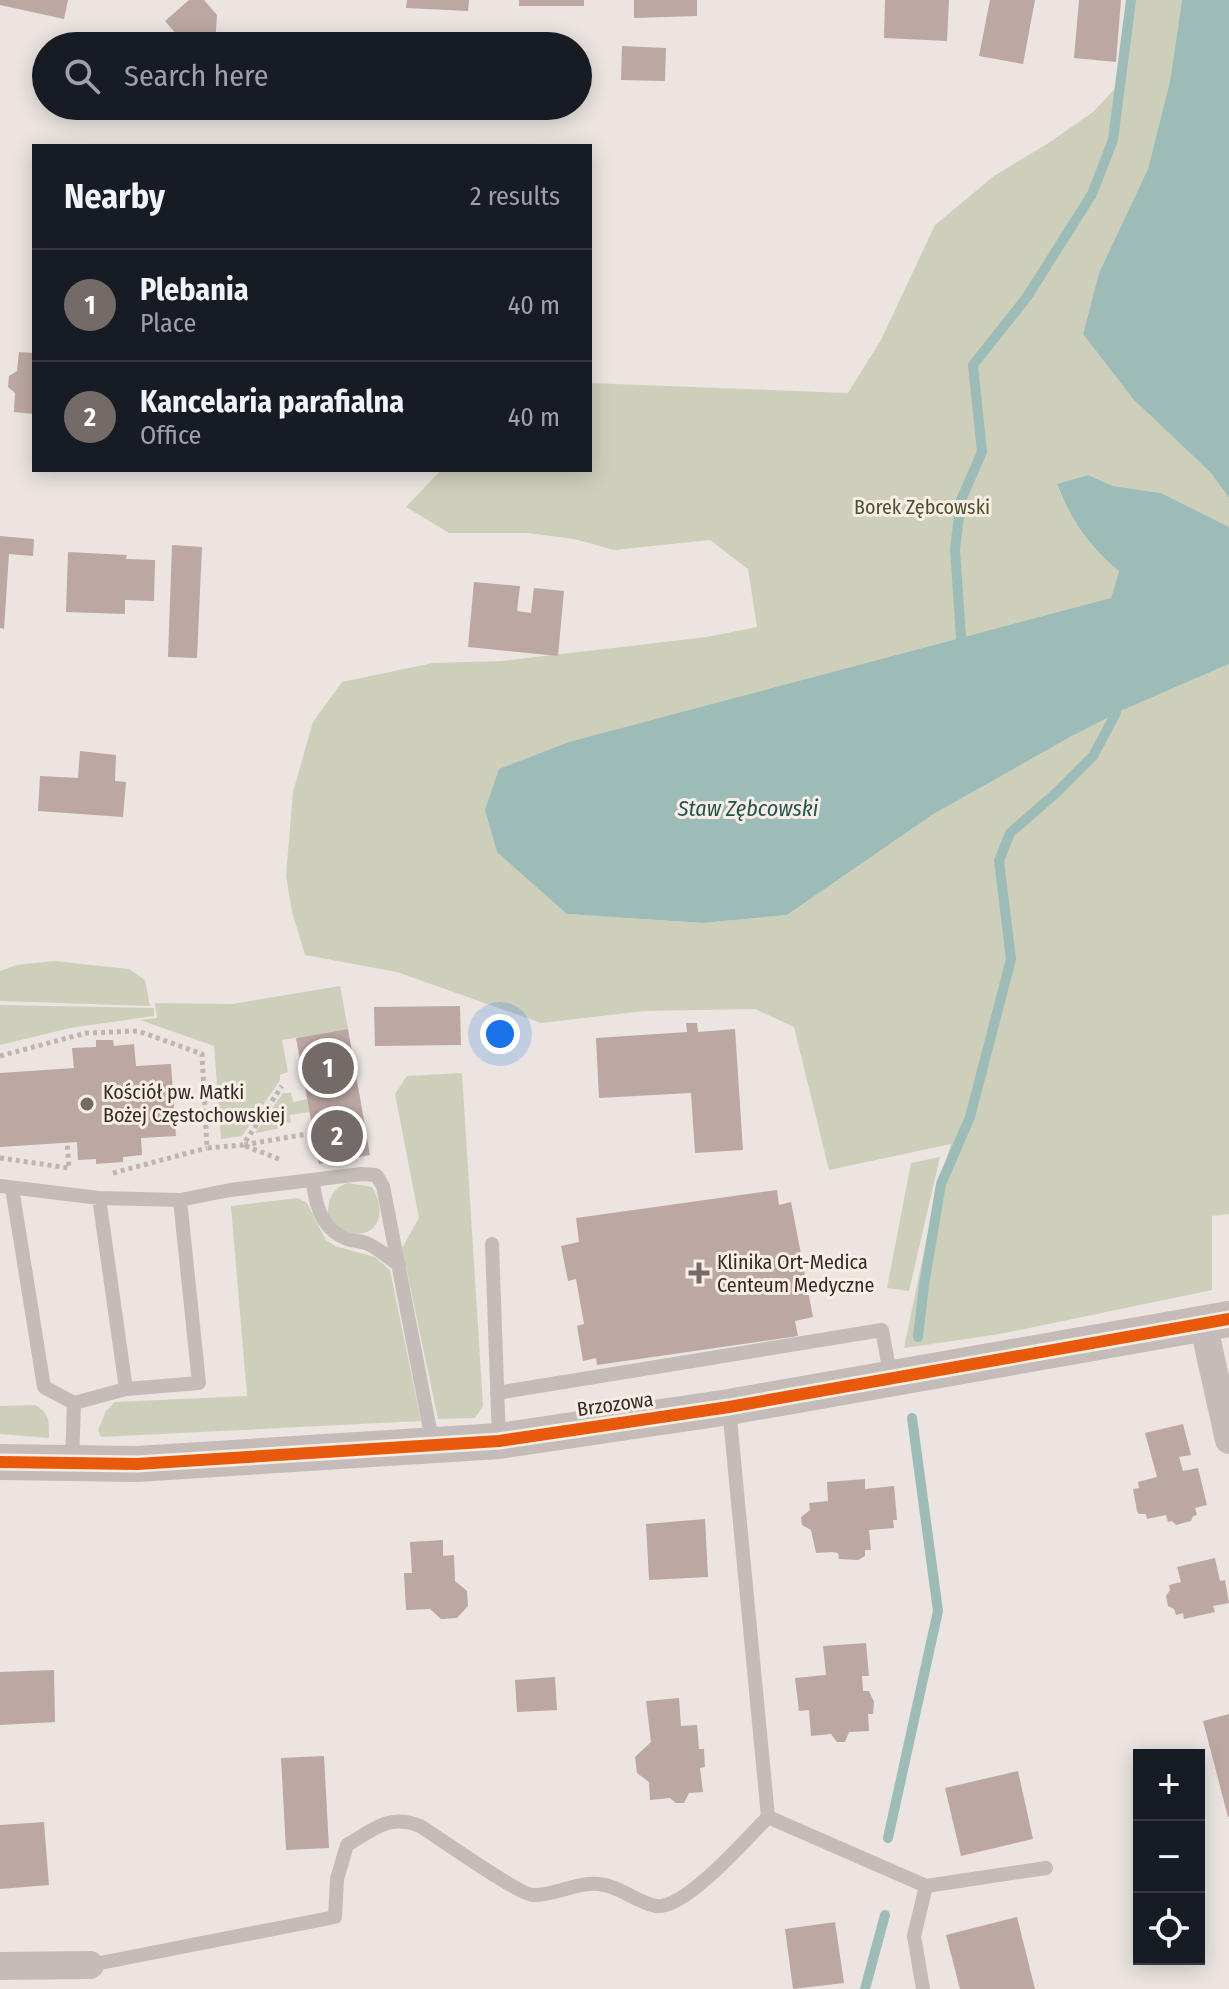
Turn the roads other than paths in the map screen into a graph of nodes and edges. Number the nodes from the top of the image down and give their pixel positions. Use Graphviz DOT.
graph roads {
  1 [pos="313,1181"];
  2 [pos="6,1187"];
  3 [pos="99,1198"];
  4 [pos="180,1200"];
  5 [pos="492,1244"];
  6 [pos="399,1265"];
  7 [pos="1216,1321"];
  8 [pos="891,1379"];
  9 [pos="126,1389"];
  10 [pos="497,1393"];
  11 [pos="74,1403"];
  12 [pos="729,1407"];
  13 [pos="1229,1440"];
  14 [pos="499,1441"];
  15 [pos="433,1447"];
  16 [pos="0,1462"];
  17 [pos="72,1465"];
  18 [pos="768,1817"];
  19 [pos="1046,1868"];
  20 [pos="926,1886"];
  21 [pos="90,1965"];
  22 [pos="0,1966"];
  23 [pos="923,1989"];
  1 -- 4 [label="lane"];
  1 -- 6 [label="lane"];
  1 -- 6 [label="lane"];
  2 -- 3 [label="lane"];
  2 -- 11 [label="lane"];
  3 -- 4 [label="lane"];
  3 -- 9 [label="lane"];
  4 -- 9 [label="lane"];
  5 -- 10 [label="lane"];
  6 -- 15 [label="lane"];
  7 -- 8 [label="street, Brzozowa"];
  7 -- 13 [label="street, Brzozowa"];
  8 -- 10 [label="lane"];
  8 -- 12 [label="street, Brzozowa"];
  9 -- 11 [label="lane"];
  10 -- 14 [label="lane"];
  11 -- 17 [label="lane"];
  12 -- 14 [label="street, Brzozowa"];
  12 -- 18 [label="lane"];
  14 -- 15 [label="street, Brzozowa"];
  15 -- 17 [label="street, Brzozowa"];
  16 -- 17 [label="street, Brzozowa"];
  18 -- 20 [label="lane"];
  18 -- 21 [label="lane"];
  19 -- 20 [label="lane"];
  20 -- 23 [label="lane"];
  21 -- 22 [label="street"];
}
